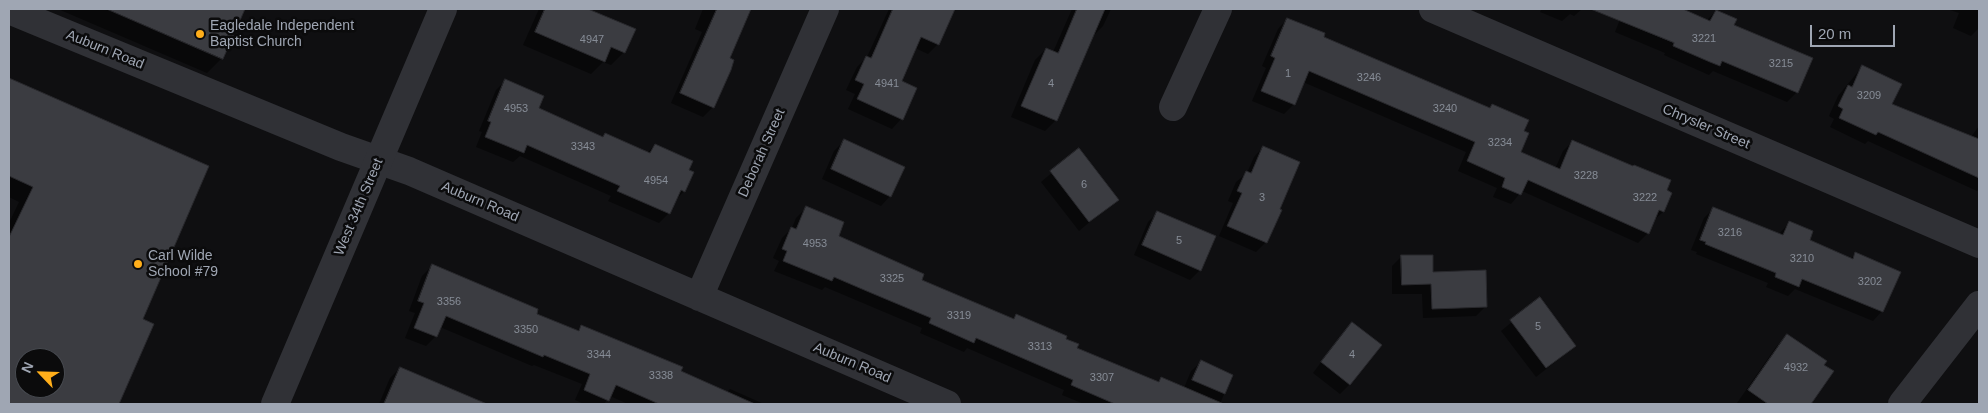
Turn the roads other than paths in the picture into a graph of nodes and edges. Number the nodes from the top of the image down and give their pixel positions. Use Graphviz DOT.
graph roads {
  1 [pos="444,9"];
  2 [pos="825,9"];
  3 [pos="1218,9"];
  4 [pos="1433,9"];
  5 [pos="9,10"];
  6 [pos="1172,107"];
  7 [pos="379,161"];
  8 [pos="1979,244"];
  9 [pos="699,297"];
  10 [pos="1979,305"];
  11 [pos="275,404"];
  12 [pos="947,404"];
  13 [pos="1902,404"];
  1 -- 7 [label="street, West 34th Street"];
  2 -- 9 [label="street, Deborah Street"];
  3 -- 6 [label="street"];
  4 -- 8 [label="street, Chrysler Street"];
  5 -- 7 [label="street, Auburn Road"];
  7 -- 9 [label="street, Auburn Road"];
  7 -- 11 [label="street, West 34th Street"];
  9 -- 12 [label="street, Auburn Road"];
  10 -- 13 [label="street"];
}
